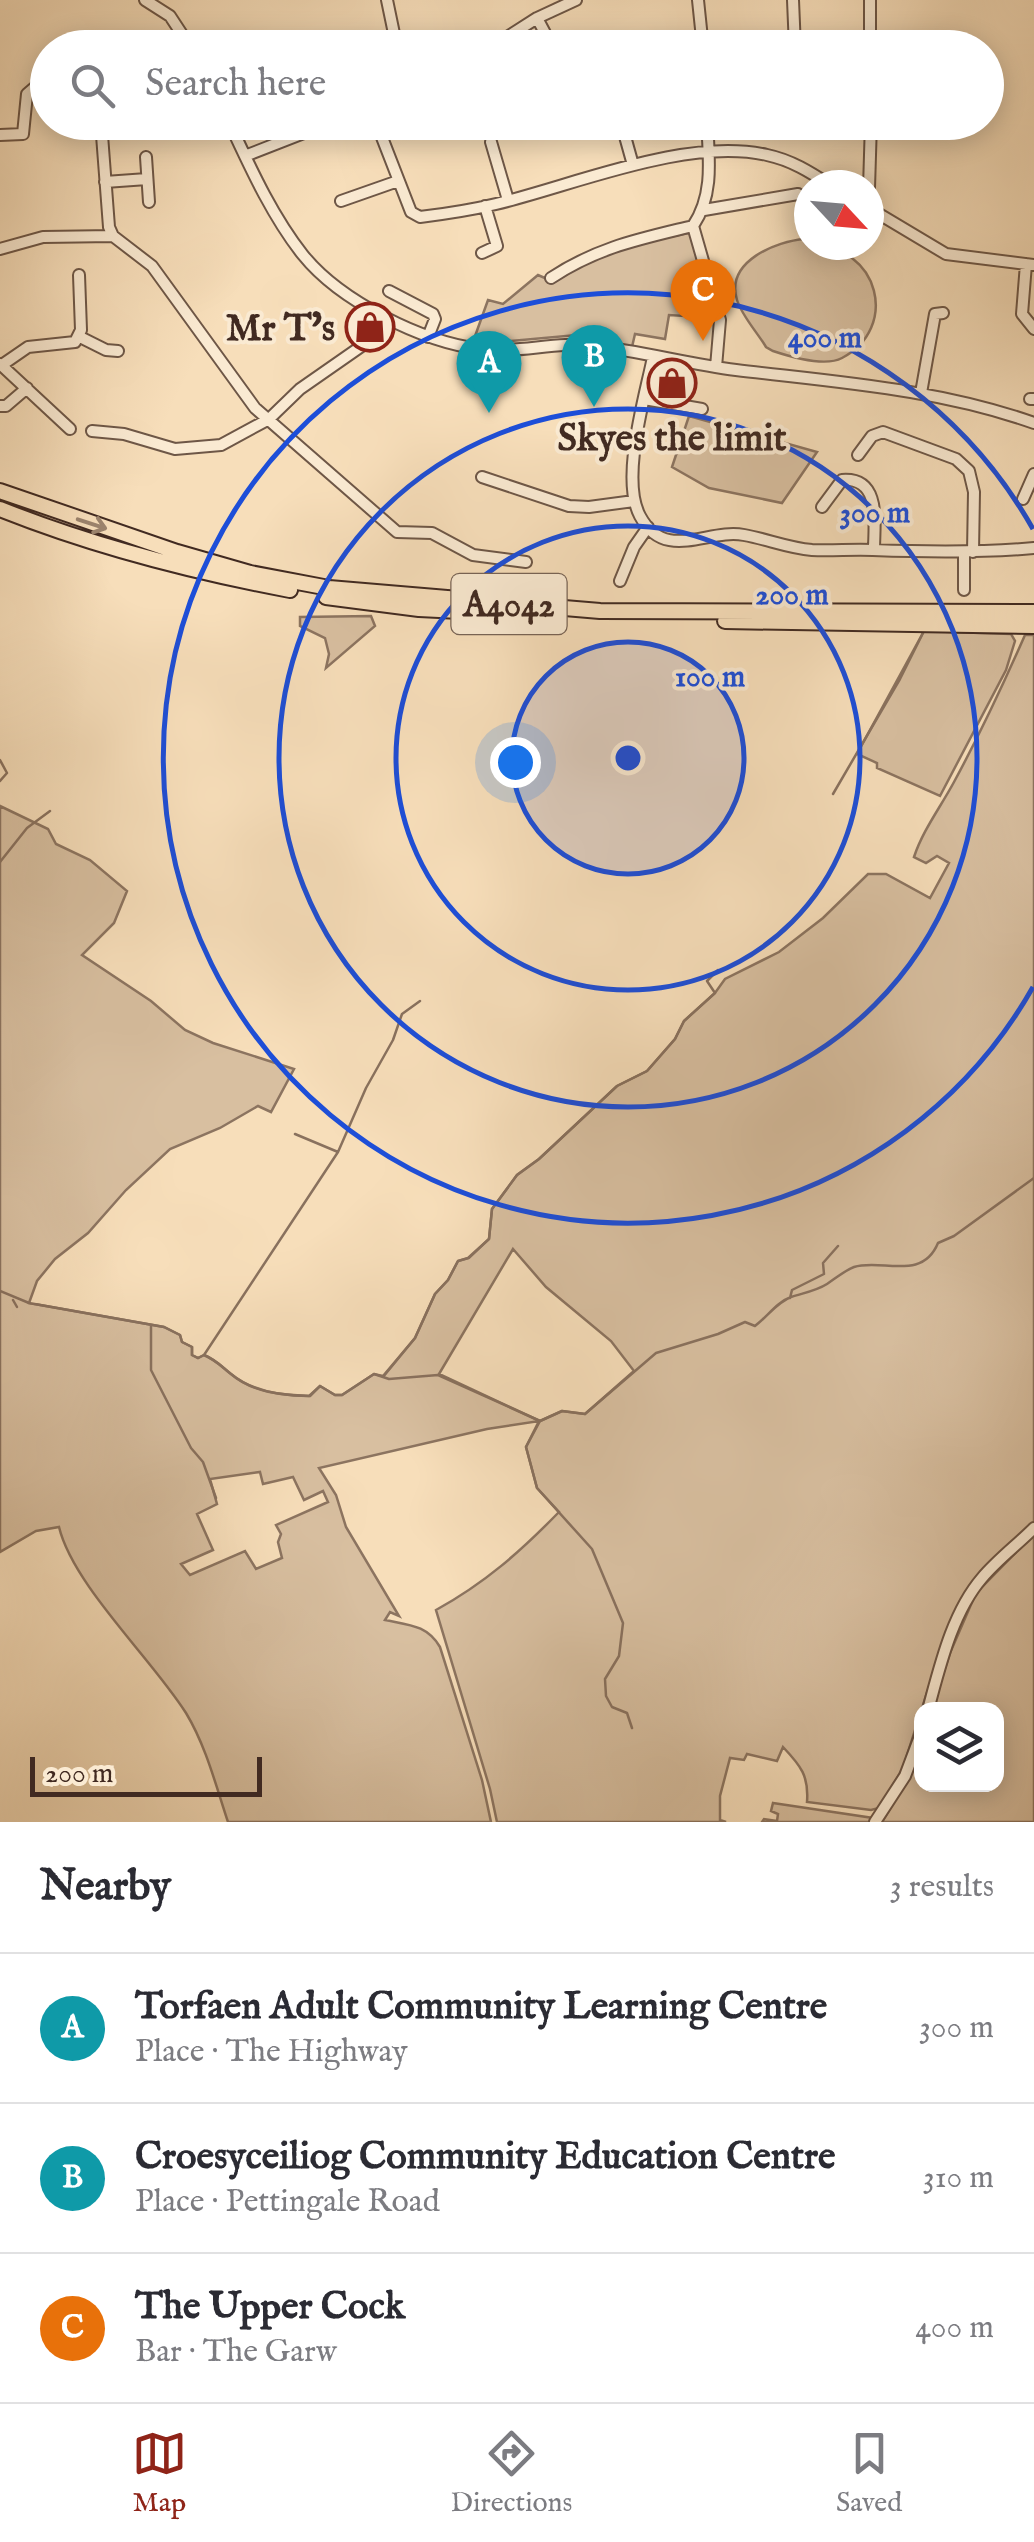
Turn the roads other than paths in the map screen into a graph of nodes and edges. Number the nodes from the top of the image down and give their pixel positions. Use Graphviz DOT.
graph roads {
  1 [pos="145,0"];
  2 [pos="386,0"];
  3 [pos="576,0"];
  4 [pos="698,0"];
  5 [pos="793,0"];
  6 [pos="870,0"];
  7 [pos="537,18"];
  8 [pos="179,30"];
  9 [pos="394,30"];
  10 [pos="518,30"];
  11 [pos="543,30"];
  12 [pos="701,30"];
  13 [pos="794,30"];
  14 [pos="870,30"];
  15 [pos="30,90"];
  16 [pos="0,135"];
  17 [pos="102,140"];
  18 [pos="237,140"];
  19 [pos="279,140"];
  20 [pos="383,140"];
  21 [pos="627,140"];
  22 [pos="708,140"];
  23 [pos="870,140"];
  24 [pos="491,142"];
  25 [pos="708,153"];
  26 [pos="245,156"];
  27 [pos="146,157"];
  28 [pos="633,165"];
  29 [pos="805,170"];
  30 [pos="869,170"];
  31 [pos="147,179"];
  32 [pos="398,181"];
  33 [pos="105,182"];
  34 [pos="794,195"];
  35 [pos="508,200"];
  36 [pos="340,201"];
  37 [pos="148,202"];
  38 [pos="486,206"];
  39 [pos="704,210"];
  40 [pos="884,217"];
  41 [pos="693,226"];
  42 [pos="113,236"];
  43 [pos="0,249"];
  44 [pos="482,253"];
  45 [pos="1030,265"];
  46 [pos="79,275"];
  47 [pos="551,278"];
  48 [pos="389,291"];
  49 [pos="943,313"];
  50 [pos="386,316"];
  51 [pos="1034,329"];
  52 [pos="78,336"];
  53 [pos="428,337"];
  54 [pos="118,351"];
  55 [pos="653,357"];
  56 [pos="1,365"];
  57 [pos="716,367"];
  58 [pos="27,388"];
  59 [pos="921,393"];
  60 [pos="644,399"];
  61 [pos="0,406"];
  62 [pos="702,409"];
  63 [pos="269,419"];
  64 [pos="1034,423"];
  65 [pos="70,429"];
  66 [pos="92,432"];
  67 [pos="863,454"];
  68 [pos="1034,474"];
  69 [pos="482,477"];
  70 [pos="0,491"];
  71 [pos="1022,499"];
  72 [pos="634,500"];
  73 [pos="829,504"];
  74 [pos="0,508"];
  75 [pos="648,527"];
  76 [pos="1034,548"];
  77 [pos="874,550"];
  78 [pos="969,552"];
  79 [pos="526,562"];
  80 [pos="620,581"];
  81 [pos="964,590"];
  82 [pos="1034,612"];
  83 [pos="1034,626"];
  84 [pos="1034,1528"];
  85 [pos="930,1702"];
  86 [pos="914,1752"];
  87 [pos="875,1822"];
  1 -- 8 [label="street"];
  2 -- 9 [label="street"];
  3 -- 7 [label="street"];
  4 -- 12 [label="street"];
  5 -- 13 [label="street"];
  6 -- 14 [label="street"];
  7 -- 10 [label="street"];
  7 -- 11 [label="street"];
  15 -- 16 [label="street"];
  17 -- 33 [label="street"];
  18 -- 26 [label="street"];
  19 -- 26 [label="street"];
  20 -- 32 [label="street"];
  21 -- 28 [label="street"];
  22 -- 25 [label="street"];
  23 -- 30 [label="street"];
  24 -- 35 [label="street"];
  25 -- 28 [label="street"];
  25 -- 29 [label="street"];
  25 -- 39 [label="street"];
  26 -- 50 [label="street"];
  27 -- 31 [label="street"];
  28 -- 35 [label="street"];
  31 -- 33 [label="street"];
  31 -- 37 [label="street"];
  32 -- 36 [label="street"];
  32 -- 38 [label="street"];
  33 -- 42 [label="street"];
  34 -- 39 [label="street"];
  35 -- 38 [label="street"];
  38 -- 44 [label="street"];
  39 -- 41 [label="street"];
  40 -- 45 [label="street"];
  41 -- 47 [label="street"];
  41 -- 57 [label="street"];
  42 -- 43 [label="street"];
  42 -- 63 [label="street"];
  45 -- 51 [label="street"];
  46 -- 52 [label="street"];
  48 -- 53 [label="street"];
  49 -- 59 [label="street"];
  50 -- 53 [label="street"];
  50 -- 63 [label="street"];
  52 -- 54 [label="street"];
  52 -- 56 [label="street"];
  53 -- 55 [label="street"];
  55 -- 57 [label="street"];
  55 -- 60 [label="street"];
  56 -- 58 [label="street"];
  57 -- 59 [label="street"];
  58 -- 61 [label="street"];
  58 -- 65 [label="street"];
  59 -- 64 [label="street"];
  60 -- 62 [label="street"];
  60 -- 72 [label="street"];
  63 -- 66 [label="street"];
  63 -- 79 [label="street"];
  67 -- 78 [label="street"];
  68 -- 71 [label="street"];
  69 -- 72 [label="street"];
  70 -- 82 [label="highway, A4042, one-way"];
  72 -- 75 [label="street"];
  73 -- 77 [label="street"];
  74 -- 83 [label="highway, A4042"];
  75 -- 77 [label="street"];
  75 -- 80 [label="street"];
  76 -- 78 [label="street"];
  77 -- 78 [label="street"];
  78 -- 81 [label="street"];
  84 -- 85 [label="street"];
  86 -- 87 [label="street"];
}
